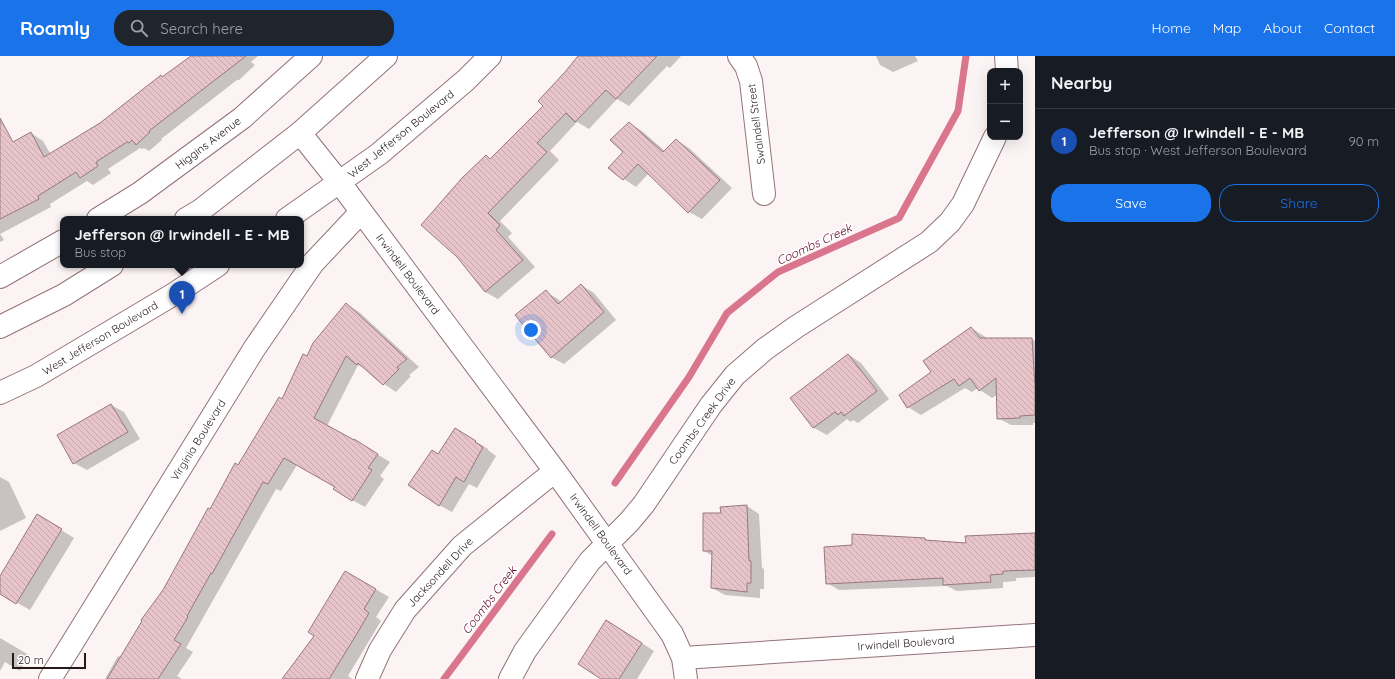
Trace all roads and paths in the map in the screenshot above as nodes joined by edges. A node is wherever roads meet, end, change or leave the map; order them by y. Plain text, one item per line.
1 (311, 56) edge
2 (386, 56) edge
3 (490, 56) edge
4 (739, 56) edge
5 (1006, 56) edge
6 (1006, 68) edge
7 (300, 133) junction
8 (994, 140) edge
9 (340, 183) junction
10 (764, 194) dead end
11 (361, 212) junction
12 (103, 216) edge
13 (191, 216) edge
14 (291, 216) edge
15 (60, 242) edge
16 (107, 268) edge
17 (213, 268) edge
18 (0, 277) edge
19 (0, 327) edge
20 (0, 394) edge
21 (555, 470) junction
22 (608, 543) junction
23 (1035, 635) edge
24 (684, 669) edge
25 (50, 679) edge
26 (367, 679) edge
27 (510, 679) edge

1 - 12 street, Higgins Avenue
2 - 7 street
3 - 9 street, West Jefferson Boulevard
4 - 10 street, Swaindell Street
5 - 6 street
7 - 9 street, Irwindell Boulevard
7 - 13 street
8 - 22 street, Coombs Creek Drive
9 - 11 street, Irwindell Boulevard
9 - 14 street, West Jefferson Boulevard
11 - 21 street, Irwindell Boulevard
11 - 25 street, Virginia Boulevard
15 - 18 street
16 - 19 street
17 - 20 street, West Jefferson Boulevard
21 - 22 street, Irwindell Boulevard
21 - 26 street, Jacksondell Drive
22 - 24 street, Irwindell Boulevard
22 - 27 street, Coombs Creek Drive
23 - 24 street, Irwindell Boulevard

